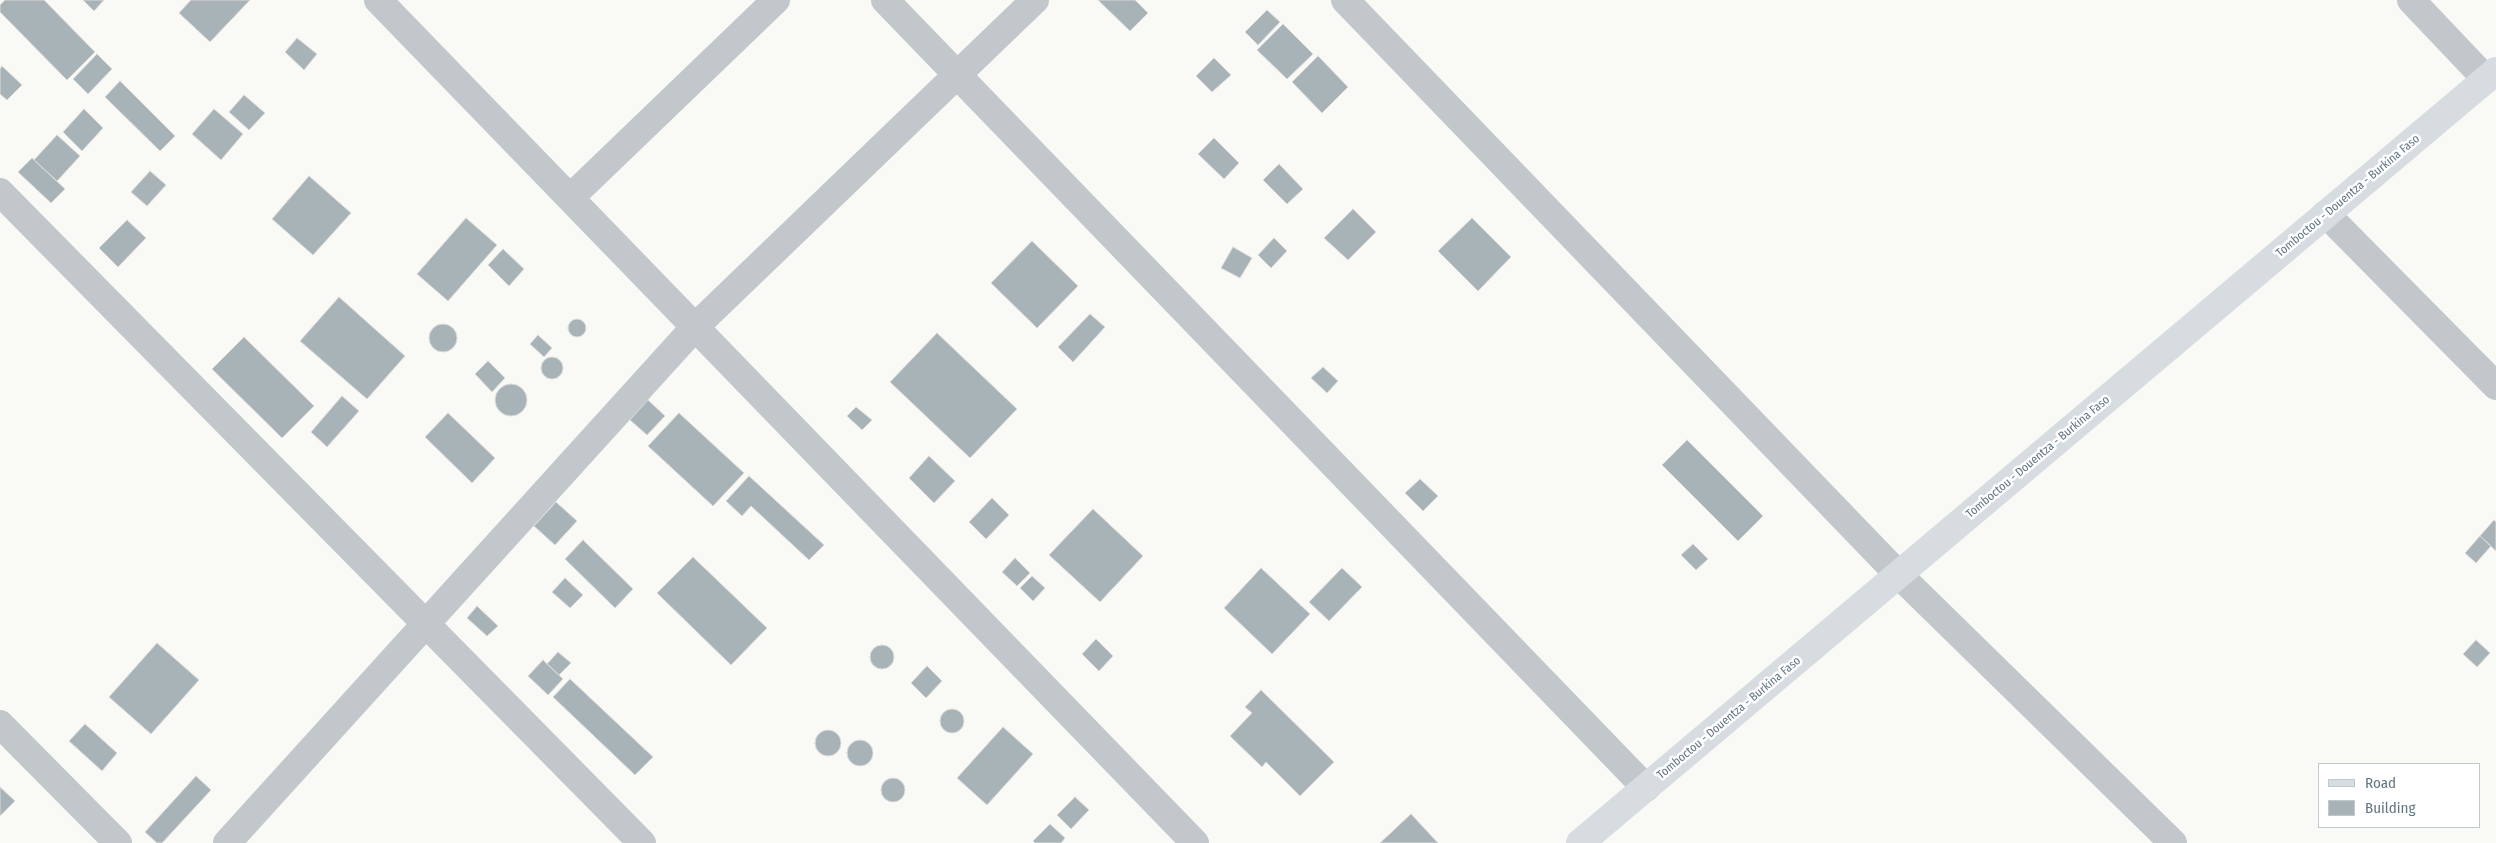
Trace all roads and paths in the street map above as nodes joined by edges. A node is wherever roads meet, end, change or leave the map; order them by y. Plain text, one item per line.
1 (378, 0) edge
2 (776, 0) edge
3 (886, 0) edge
4 (1035, 0) edge
5 (1345, 0) edge
6 (2411, 0) edge
7 (958, 75) junction
8 (2491, 75) edge
9 (0, 192) edge
10 (570, 198) junction
11 (2326, 214) junction
12 (694, 327) junction
13 (2496, 386) edge
14 (1898, 574) junction
15 (425, 624) junction
16 (0, 724) edge
17 (1646, 788) junction
18 (118, 843) edge
19 (226, 843) edge
20 (642, 843) edge
21 (1195, 843) edge
22 (1580, 843) edge
23 (2173, 843) edge

1 - 10 street
2 - 10 street
3 - 7 street
4 - 7 street
5 - 14 street
6 - 8 street
7 - 12 street
7 - 17 street
8 - 11 main road, Tomboctou - Douentza - Burkina Faso
9 - 15 street
10 - 12 street
11 - 13 street
11 - 14 main road, Tomboctou - Douentza - Burkina Faso
12 - 15 street
12 - 21 street
14 - 17 main road, Tomboctou - Douentza - Burkina Faso
14 - 23 street
15 - 19 street
15 - 20 street
16 - 18 street
17 - 22 main road, Tomboctou - Douentza - Burkina Faso

